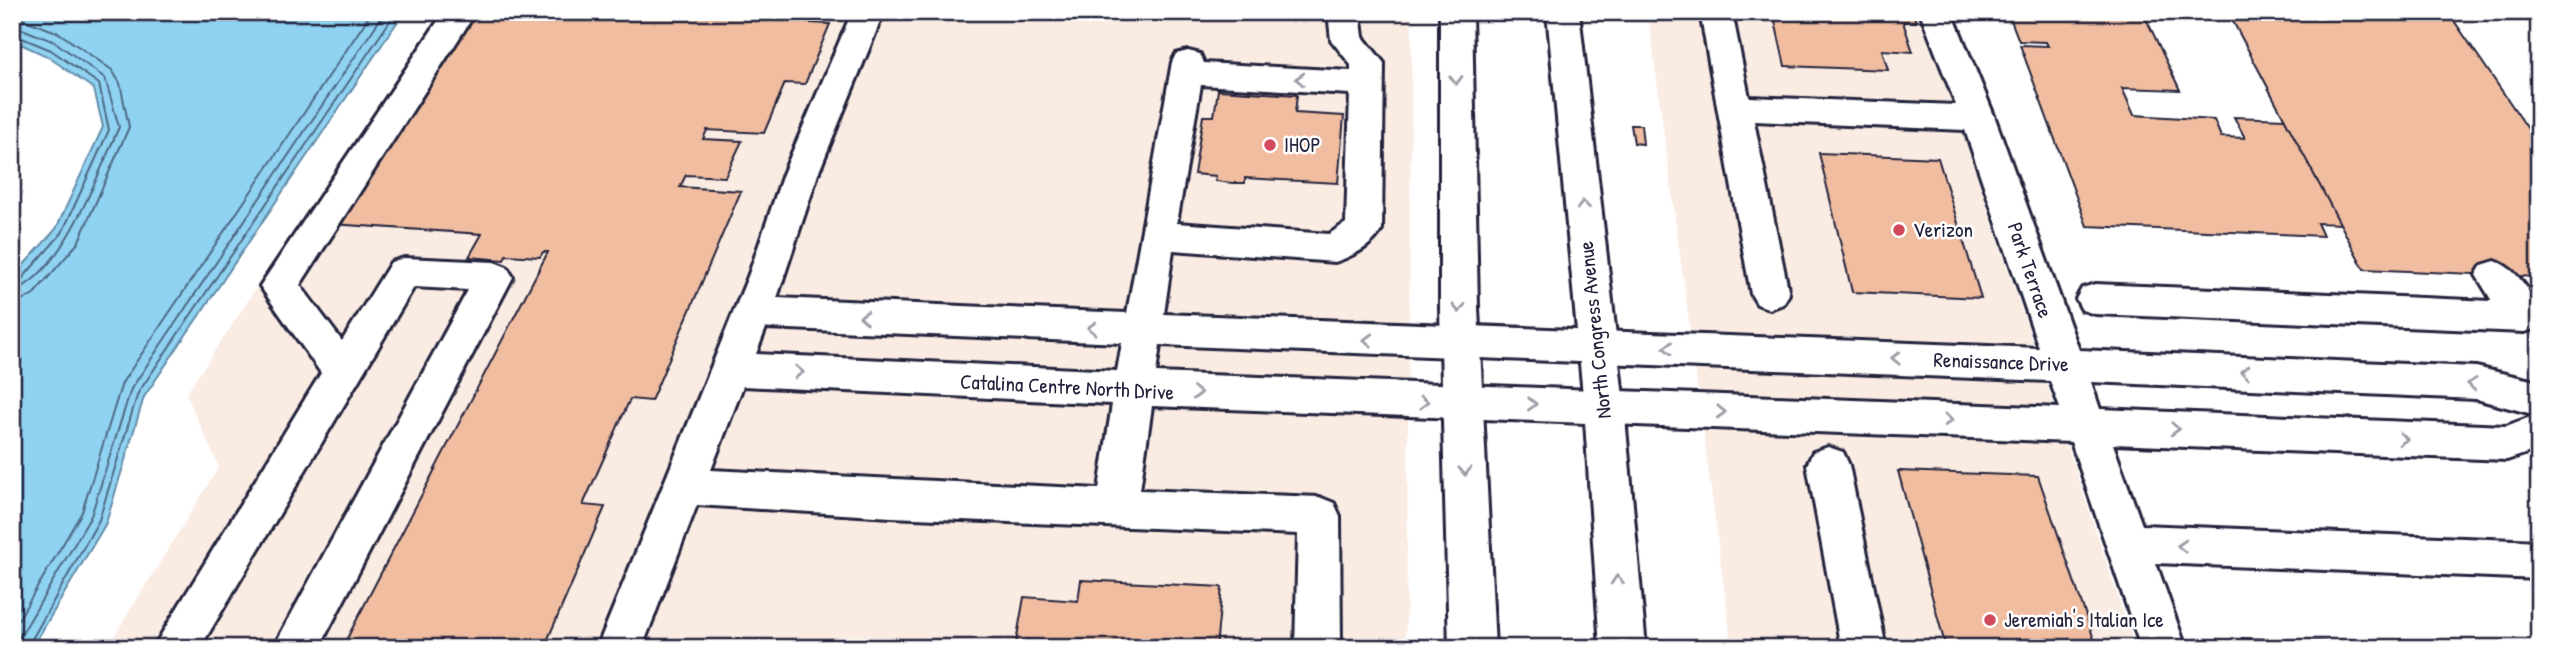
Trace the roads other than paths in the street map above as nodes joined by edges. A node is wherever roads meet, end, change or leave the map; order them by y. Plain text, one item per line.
1 (460, 12) edge
2 (868, 12) edge
3 (1344, 12) edge
4 (1456, 12) edge
5 (1563, 12) edge
6 (1716, 12) edge
7 (1936, 12) edge
8 (1368, 83) junction
9 (1734, 108) junction
10 (1978, 118) junction
11 (1157, 235) junction
12 (2495, 275) dead end
13 (1770, 294) dead end
14 (2095, 299) dead end
15 (752, 312) junction
16 (2534, 323) edge
17 (1143, 330) junction
18 (1461, 344) junction
19 (1598, 346) junction
20 (2066, 365) junction
21 (731, 369) junction
22 (342, 373) junction
23 (1133, 391) junction
24 (2539, 399) edge
25 (1464, 402) junction
26 (1604, 406) junction
27 (2086, 425) junction
28 (2539, 431) edge
29 (1828, 465) dead end
30 (682, 486) junction
31 (1117, 508) junction
32 (2126, 543) junction
33 (2539, 560) edge
34 (176, 648) edge
35 (295, 648) edge
36 (619, 648) edge
37 (1318, 648) edge
38 (1472, 648) edge
39 (1623, 648) edge
40 (1864, 648) edge
41 (2164, 648) edge

1 - 22 street
2 - 15 street
3 - 8 street
4 -> 18 street
19 -> 5 street, North Congress Avenue
6 - 9 street
7 - 10 street, Park Terrace
8 -> 11 street
8 - 11 street
9 - 10 street
9 - 13 street
10 - 20 street, Park Terrace
11 - 17 street
12 - 16 street
14 - 16 street
17 -> 15 street
15 - 21 street
18 -> 17 street
17 - 23 street
18 - 19 street, Renaissance Drive
18 - 25 street
20 -> 19 street, Renaissance Drive
19 - 26 street, North Congress Avenue
24 -> 20 street, Renaissance Drive
20 - 27 street, Park Terrace
21 -> 23 street, Catalina Centre North Drive
21 - 30 street
22 - 34 street
22 - 35 street
23 -> 25 street, Catalina Centre North Drive
23 - 31 street
25 -> 26 street
25 -> 38 street
26 -> 27 street
39 -> 26 street, North Congress Avenue
27 -> 28 street
27 - 32 street, Park Terrace
29 - 40 street
30 - 31 street
30 - 36 street
31 - 37 street
33 -> 32 street
32 - 41 street, Park Terrace

